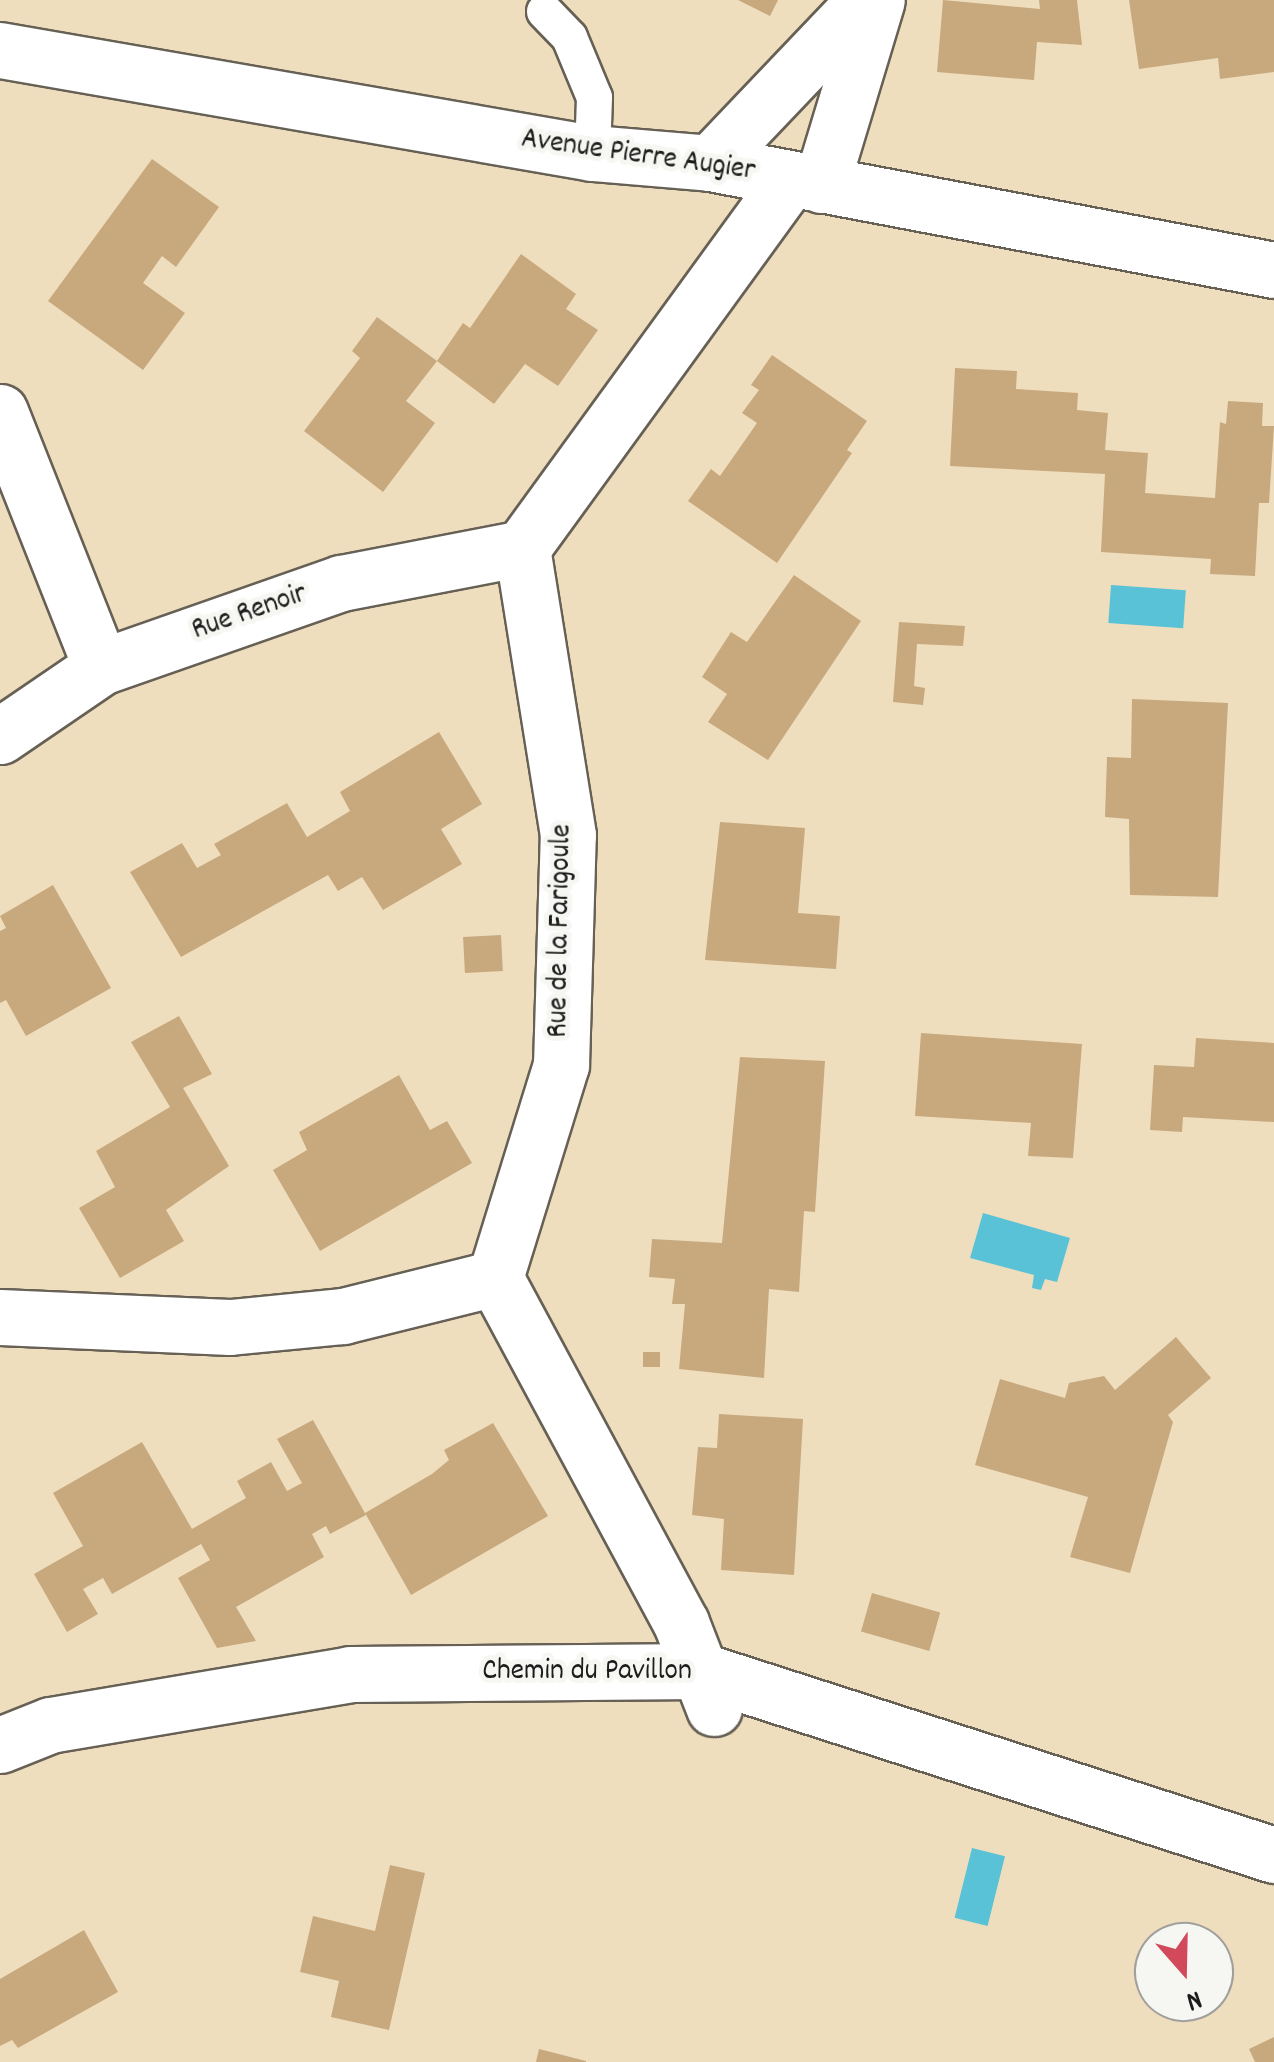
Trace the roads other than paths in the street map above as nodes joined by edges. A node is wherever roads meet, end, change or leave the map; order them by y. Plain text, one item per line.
1 (865, 0) edge
2 (876, 0) edge
3 (544, 10) dead end
4 (0, 50) edge
5 (592, 153) junction
6 (710, 163) junction
7 (805, 182) junction
8 (1274, 270) edge
9 (0, 412) edge
10 (522, 548) junction
11 (101, 667) junction
12 (0, 736) edge
13 (495, 1278) junction
14 (0, 1317) edge
15 (708, 1690) junction
16 (0, 1745) edge
17 (1274, 1855) edge

1 - 6 street
2 - 7 street
3 - 5 lane
4 - 5 street, Avenue Pierre Augier
5 - 6 street, Avenue Pierre Augier
6 - 7 street, Avenue Pierre Augier
7 - 8 street, Avenue Pierre Augier
7 - 10 street
9 - 11 street
10 - 11 street, Rue Renoir
10 - 13 street, Rue de la Farigoule
11 - 12 street, Rue Renoir
13 - 14 street
13 - 15 street
15 - 16 street, Chemin du Pavillon
15 - 17 street, Chemin du Pavillon

